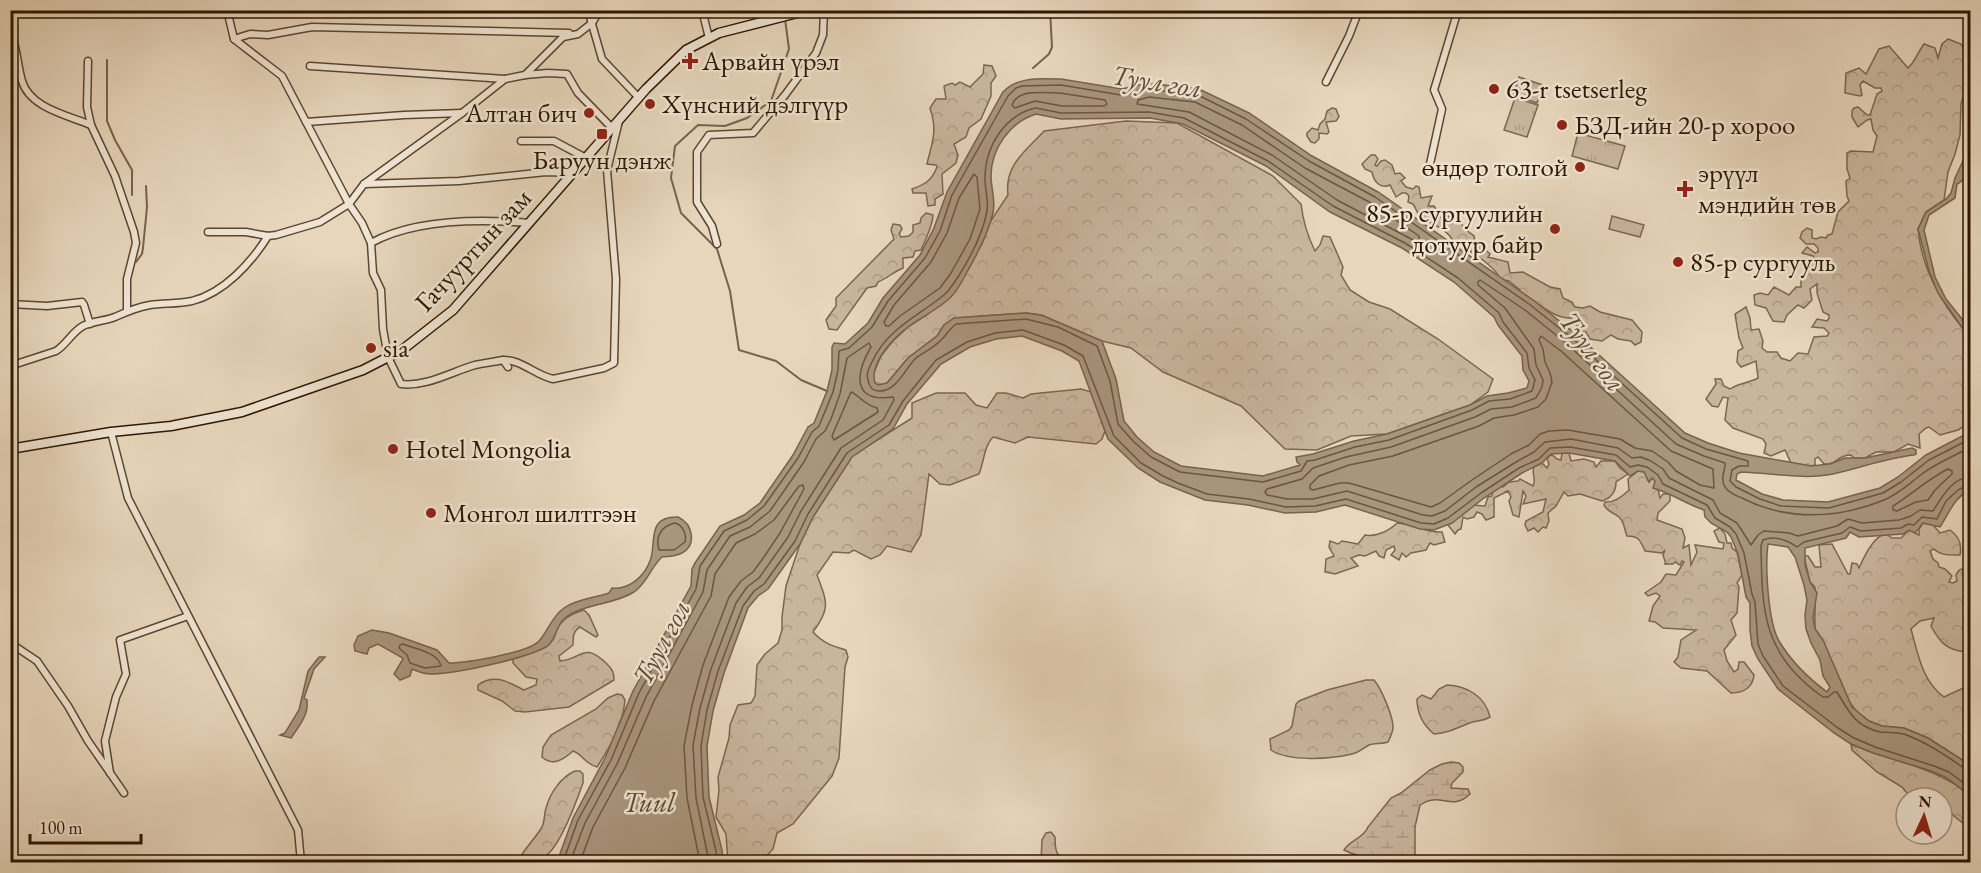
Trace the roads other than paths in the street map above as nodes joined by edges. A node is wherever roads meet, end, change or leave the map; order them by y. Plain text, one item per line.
1 (227, 10) edge
2 (588, 10) edge
3 (600, 10) edge
4 (702, 10) edge
5 (809, 10) edge
6 (824, 10) edge
7 (1359, 10) edge
8 (1458, 10) edge
9 (591, 23) junction
10 (10, 30) edge
11 (578, 34) junction
12 (709, 38) junction
13 (234, 39) junction
14 (88, 62) dead end
15 (310, 66) dead end
16 (525, 75) junction
17 (505, 79) junction
18 (1326, 82) dead end
19 (639, 98) junction
20 (462, 113) junction
21 (306, 122) junction
22 (615, 124) junction
23 (91, 125) junction
24 (521, 141) dead end
25 (586, 158) junction
26 (1430, 164) dead end
27 (573, 173) junction
28 (364, 184) junction
29 (349, 204) junction
30 (529, 223) junction
31 (208, 232) dead end
32 (268, 236) junction
33 (371, 243) junction
34 (717, 244) dead end
35 (10, 304) edge
36 (127, 311) junction
37 (90, 324) junction
38 (388, 357) junction
39 (503, 360) junction
40 (10, 366) edge
41 (508, 367) dead end
42 (111, 432) junction
43 (10, 449) edge
44 (188, 616) junction
45 (10, 643) edge
46 (110, 773) junction
47 (124, 793) dead end
48 (301, 862) edge

1 - 13 street
2 - 9 street
3 - 9 street
4 - 12 street
5 - 12 main road, Гачууртын зам
6 - 34 street
7 - 18 street
8 - 26 street
9 - 11 street
9 - 19 street
10 - 23 street
11 - 13 street
11 - 16 street
12 - 19 main road, Гачууртын зам
13 - 21 street
14 - 23 street
15 - 17 street
16 - 17 street
16 - 22 street
17 - 20 street
19 - 22 main road, Гачууртын зам
20 - 21 street
20 - 28 street
21 - 29 street
22 - 25 main road, Гачууртын зам
22 - 39 street
23 - 36 street
24 - 25 street
25 - 27 main road, Гачууртын зам
27 - 28 street
27 - 30 main road, Гачууртын зам
28 - 29 street
29 - 32 street
29 - 33 street
30 - 33 street
30 - 38 main road, Гачууртын зам
31 - 32 street
32 - 36 street
33 - 38 street
35 - 37 street
36 - 37 street
37 - 40 street
38 - 39 street
38 - 42 main road, Гачууртын зам
39 - 41 street
42 - 43 main road, Гачууртын зам
42 - 44 street
44 - 46 street
44 - 48 street
45 - 46 street
46 - 47 street

